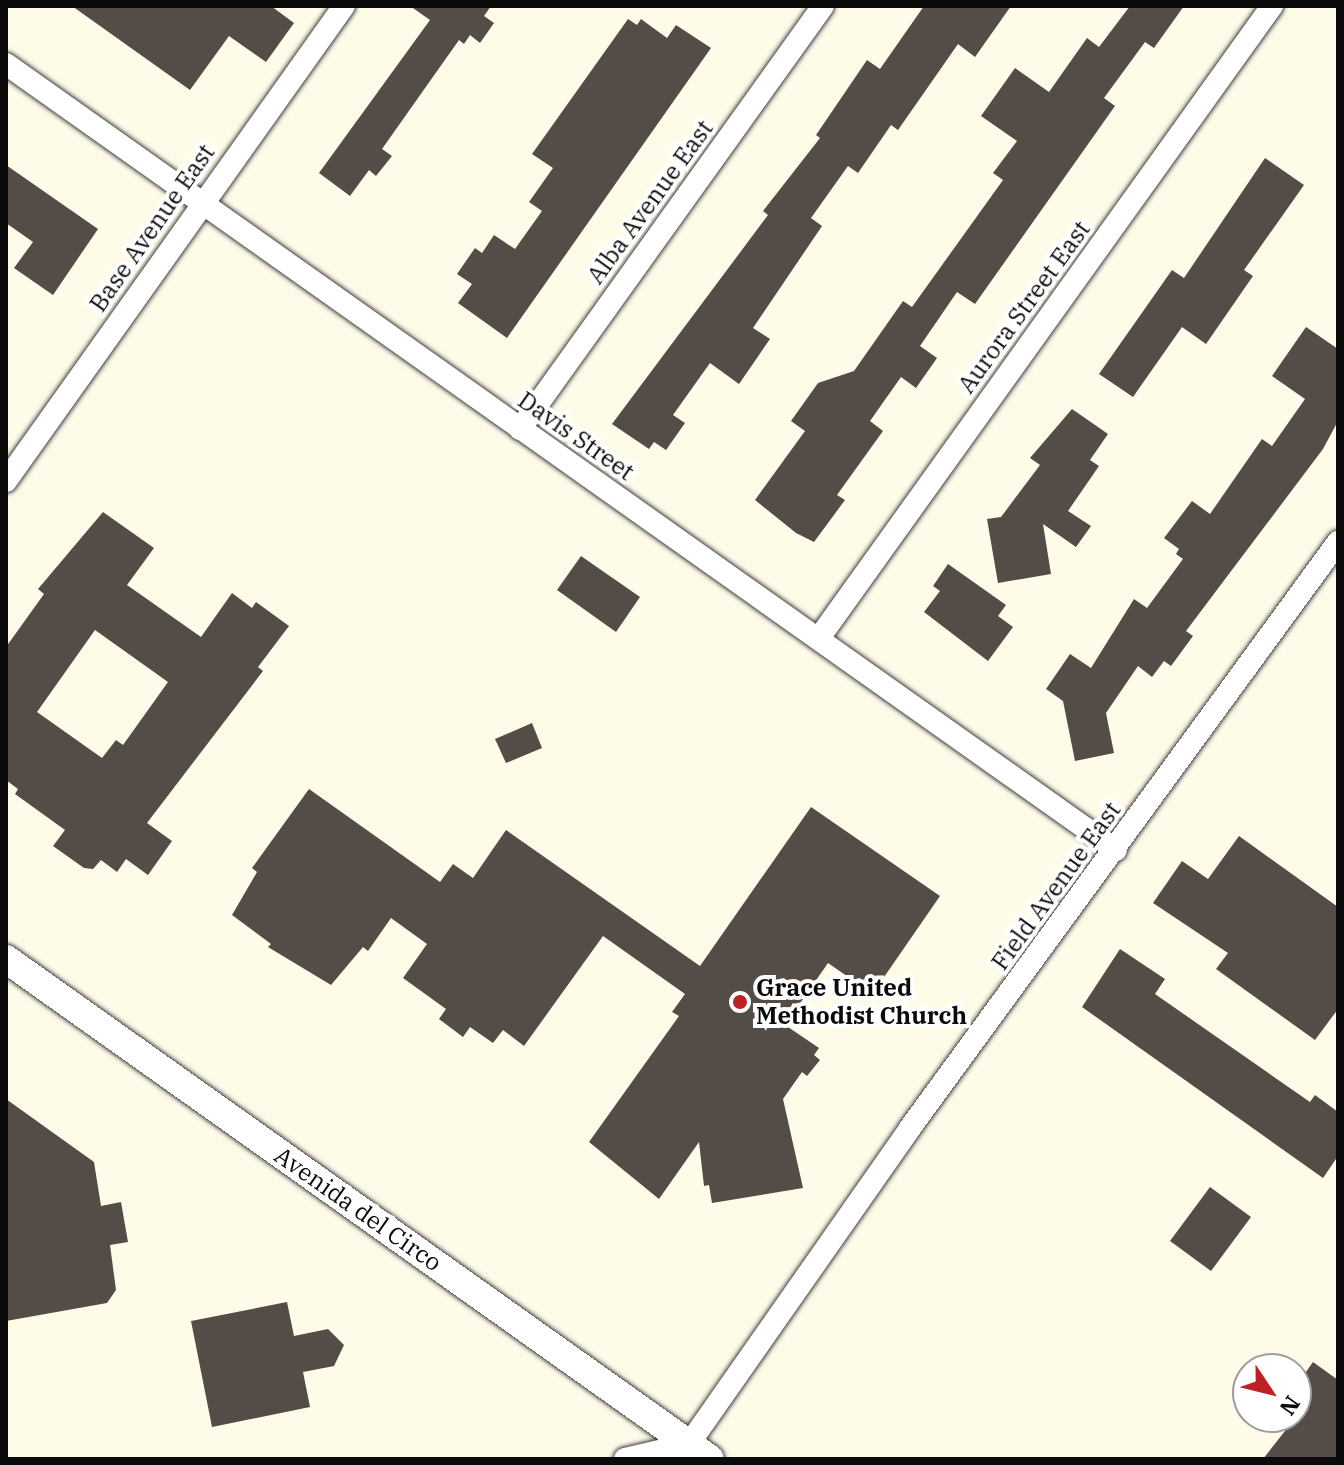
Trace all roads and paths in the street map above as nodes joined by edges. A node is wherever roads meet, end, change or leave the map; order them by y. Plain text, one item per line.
1 (344, 6) edge
2 (823, 6) edge
3 (1272, 6) edge
4 (6, 64) edge
5 (202, 202) junction
6 (520, 429) junction
7 (6, 481) edge
8 (1338, 542) edge
9 (819, 638) junction
10 (1116, 850) junction
11 (6, 959) edge
12 (700, 1452) edge
13 (625, 1459) edge

1 - 5 street, Base Avenue East
2 - 6 street, Alba Avenue East
3 - 9 street, Aurora Street East
4 - 5 street, Davis Street
5 - 6 street, Davis Street
5 - 7 street, Base Avenue East
6 - 9 street, Davis Street
8 - 10 street, Field Avenue East
9 - 10 street, Davis Street
10 - 12 street, Field Avenue East
11 - 12 street, Avenida del Circo
12 - 13 street

